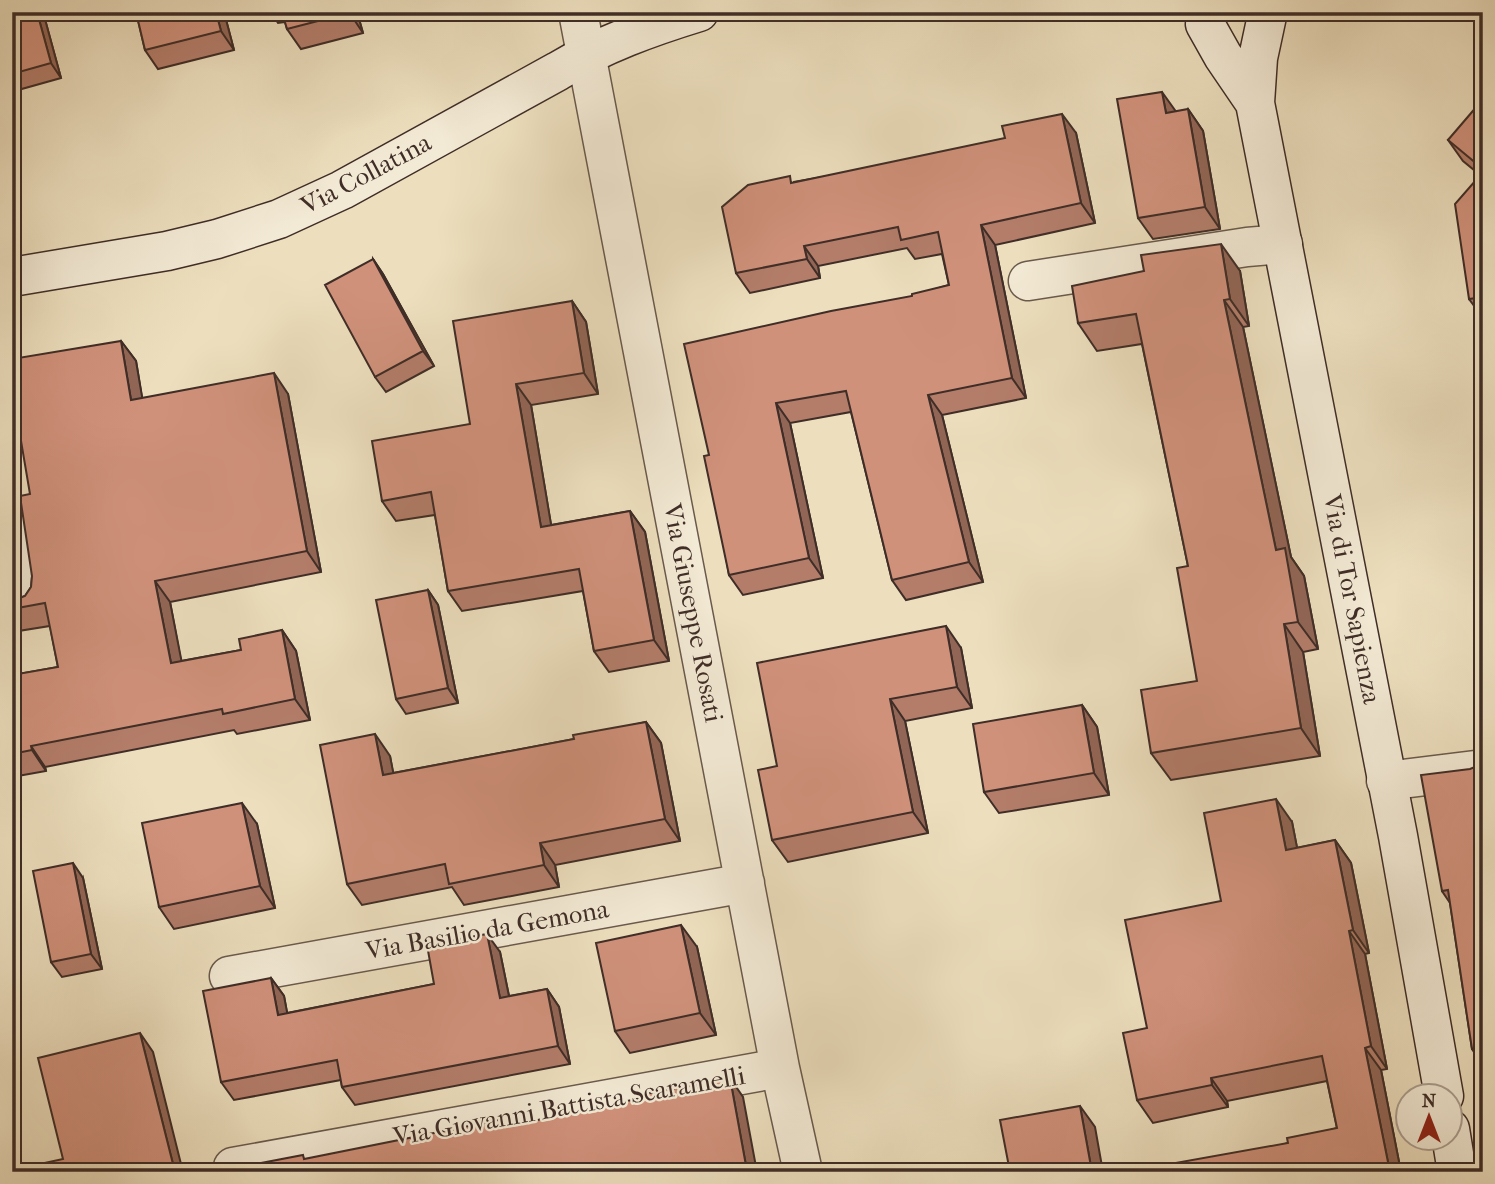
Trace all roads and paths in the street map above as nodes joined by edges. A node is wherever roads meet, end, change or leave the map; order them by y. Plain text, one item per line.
1 (578, 12) edge
2 (699, 12) edge
3 (1269, 14) edge
4 (1197, 18) edge
5 (586, 54) junction
6 (1255, 103) junction
7 (1283, 244) junction
8 (12, 277) edge
9 (1027, 281) dead end
10 (12, 518) edge
11 (25, 600) edge
12 (1483, 769) edge
13 (1386, 781) junction
14 (745, 883) junction
15 (229, 976) dead end
16 (780, 1068) junction
17 (1441, 1082) edge
18 (1454, 1152) edge
19 (233, 1167) edge
20 (803, 1172) edge
21 (1457, 1172) edge

1 - 5 street, Via Giuseppe Rosati
2 - 5 street, Via Collatina
3 - 4 street
3 - 6 street
4 - 6 street
5 - 8 street, Via Collatina
5 - 14 street, Via Giuseppe Rosati
6 - 7 street, Via di Tor Sapienza
7 - 9 street
7 - 13 street, Via di Tor Sapienza
10 - 11 street
12 - 13 street
13 - 17 street, Via di Tor Sapienza
14 - 15 street, Via Basilio da Gemona
14 - 16 street, Via Giuseppe Rosati
16 - 19 street, Via Giovanni Battista Scaramelli
16 - 20 street, Via Giuseppe Rosati
18 - 21 street

